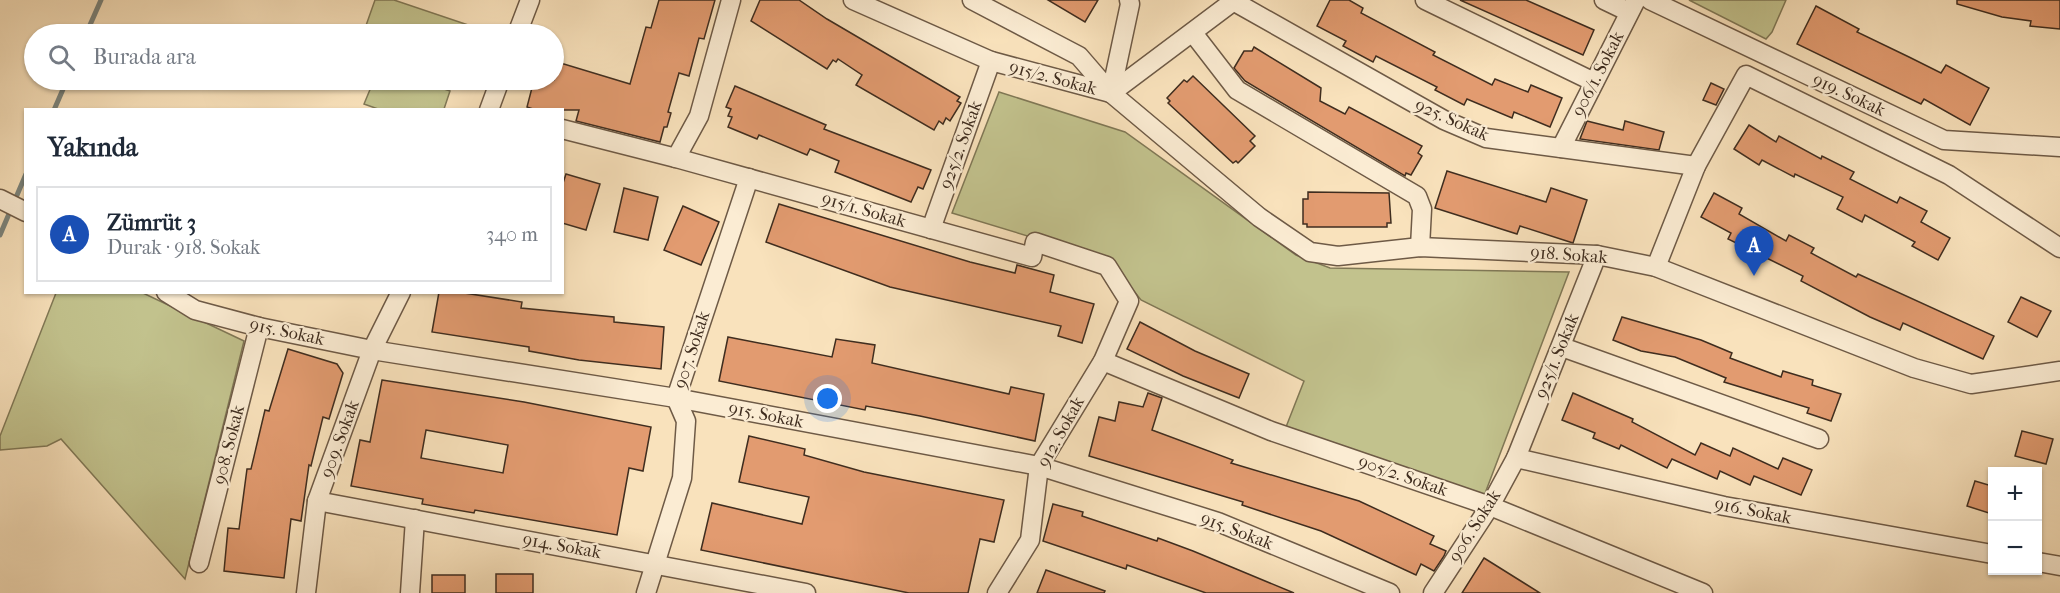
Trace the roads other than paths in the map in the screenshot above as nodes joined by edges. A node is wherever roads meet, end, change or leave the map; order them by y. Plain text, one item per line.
1 (530, 0) edge
2 (731, 0) edge
3 (853, 0) edge
4 (972, 0) edge
5 (1129, 0) edge
6 (1425, 0) edge
7 (1604, 0) edge
8 (1650, 0) edge
9 (1234, 1) edge
10 (1633, 6) edge
11 (521, 24) edge
12 (1193, 33) junction
13 (991, 61) junction
14 (1594, 82) junction
15 (496, 90) edge
16 (1111, 93) junction
17 (490, 108) edge
18 (564, 130) edge
19 (2060, 147) edge
20 (1561, 148) junction
21 (676, 158) junction
22 (1696, 166) junction
23 (749, 178) junction
24 (0, 199) edge
25 (24, 211) edge
26 (931, 229) junction
27 (1420, 247) junction
28 (2060, 248) edge
29 (1597, 255) junction
30 (1656, 267) junction
31 (169, 294) edge
32 (399, 294) edge
33 (1126, 307) joint
34 (259, 327) junction
35 (1562, 346) junction
36 (372, 350) junction
37 (1102, 360) junction
38 (2060, 371) edge
39 (676, 398) junction
40 (1819, 439) dead end
41 (1516, 458) junction
42 (1039, 466) junction
43 (317, 501) junction
44 (1490, 506) junction
45 (415, 519) junction
46 (1988, 553) edge
47 (199, 563) dead end
48 (654, 563) junction
49 (2042, 563) edge
50 (2060, 566) edge
51 (306, 593) edge
52 (410, 593) edge
53 (646, 593) edge
54 (806, 593) edge
55 (997, 593) edge
56 (1390, 593) edge
57 (1433, 593) edge
58 (1704, 593) edge

1 - 11 street
2 - 21 street
3 - 13 street, 915/2. Sokak
4 - 16 street, 918. Sokak
5 - 16 street
6 - 14 street
7 - 10 street
8 - 19 street, 919. Sokak
9 - 12 street, 915/2. Sokak
9 - 20 street, 925. Sokak
10 - 14 street, 906/1. Sokak
12 - 16 street, 915/2. Sokak
12 - 27 street
13 - 16 street, 915/2. Sokak
13 - 26 street, 925/2. Sokak
14 - 20 street, 906/1. Sokak
15 - 17 street
16 - 27 street, 918. Sokak
18 - 21 street, 915/1. Sokak
20 - 22 street, 925. Sokak
21 - 23 street, 915/1. Sokak
22 - 28 street
22 - 30 street
23 - 26 street, 915/1. Sokak
23 - 39 street, 907. Sokak
24 - 25 street
26 - 33 street, 915/1. Sokak
27 - 29 street, 918. Sokak
29 - 30 street, 918. Sokak
29 - 35 street, 925/1. Sokak
30 - 38 street, 918. Sokak
31 - 34 street, 915. Sokak
32 - 36 street, 909. Sokak
33 - 37 street, 912. Sokak
34 - 36 street, 915. Sokak
34 - 47 street, 908. Sokak
35 - 40 street
35 - 41 street, 925/1. Sokak
36 - 39 street, 915. Sokak
36 - 43 street, 909. Sokak
37 - 42 street, 912. Sokak
37 - 44 street, 905/2. Sokak
39 - 42 street, 915. Sokak
39 - 48 street, 907. Sokak
41 - 44 street, 906. Sokak
41 - 46 street, 916. Sokak
42 - 55 street, 912. Sokak
42 - 56 street, 915. Sokak
43 - 45 street, 914. Sokak
43 - 51 street, 909. Sokak
44 - 57 street, 906. Sokak
44 - 58 street, 905/2. Sokak
45 - 48 street, 914. Sokak
45 - 52 street
48 - 53 street, 907. Sokak
48 - 54 street, 914. Sokak
49 - 50 street

